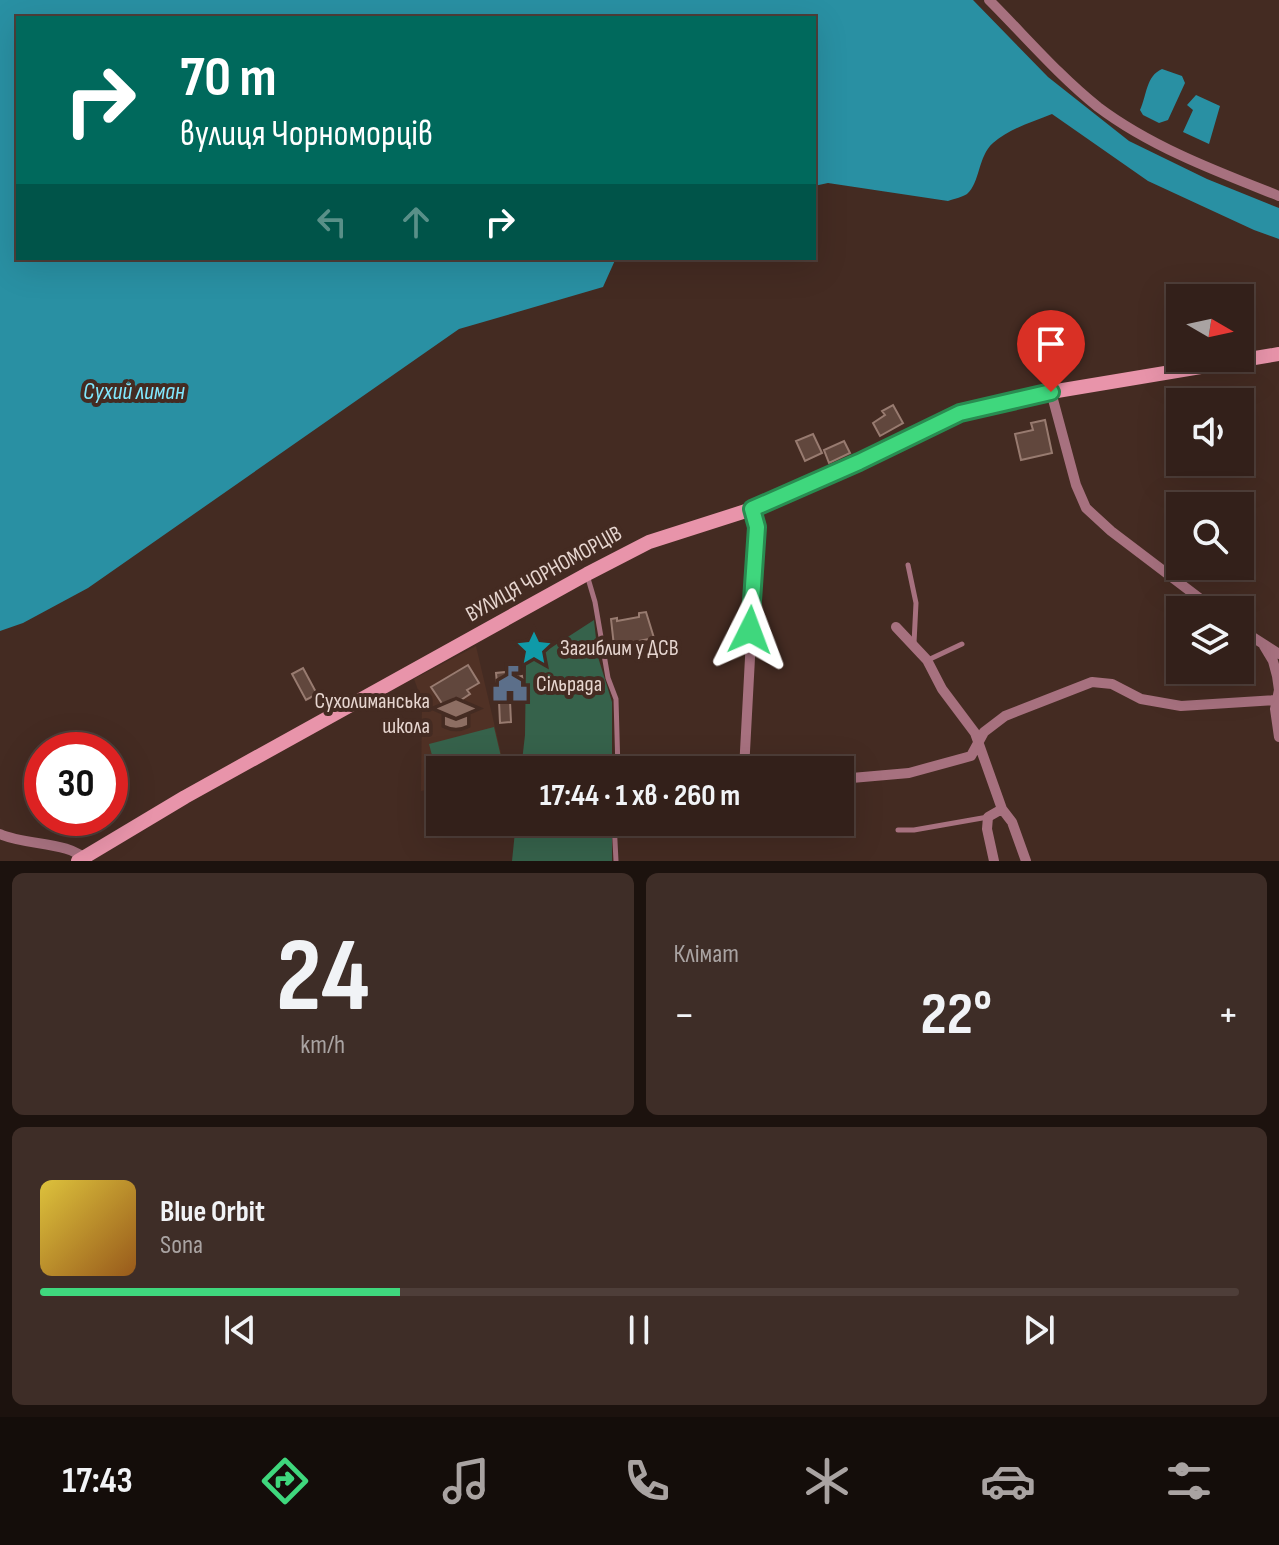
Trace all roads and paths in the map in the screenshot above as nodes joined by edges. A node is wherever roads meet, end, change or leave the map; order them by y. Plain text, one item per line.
1 (989, 0) edge
2 (1279, 196) edge
3 (1279, 354) edge
4 (1051, 392) junction
5 (752, 509) junction
6 (908, 565) dead end
7 (587, 574) junction
8 (1197, 596) edge
9 (896, 627) dead end
10 (1254, 639) edge
11 (962, 644) dead end
12 (913, 646) junction
13 (1264, 646) junction
14 (1279, 654) edge
15 (927, 660) junction
16 (1276, 700) junction
17 (1279, 737) edge
18 (979, 744) junction
19 (618, 756) edge
20 (745, 756) edge
21 (854, 778) edge
22 (1002, 809) junction
23 (988, 817) junction
24 (898, 830) dead end
25 (0, 834) edge
26 (615, 836) edge
27 (83, 860) edge
28 (616, 861) edge
29 (994, 861) edge
30 (1026, 861) edge

1 - 2 street
3 - 4 main road, ВУЛИЦЯ ЧОРНОМОРЦІВ
4 - 5 main road, ВУЛИЦЯ ЧОРНОМОРЦІВ
4 - 8 street
5 - 7 main road, ВУЛИЦЯ ЧОРНОМОРЦІВ
5 - 20 street
6 - 12 lane
7 - 19 lane
7 - 27 main road, ВУЛИЦЯ ЧОРНОМОРЦІВ
9 - 12 street
10 - 13 street
11 - 15 lane
12 - 15 street
13 - 14 street
13 - 16 street
15 - 18 street
16 - 17 street
16 - 18 street
18 - 21 street
18 - 22 street
22 - 23 street
22 - 30 street
23 - 24 lane
23 - 29 street
25 - 27 street
26 - 28 lane

